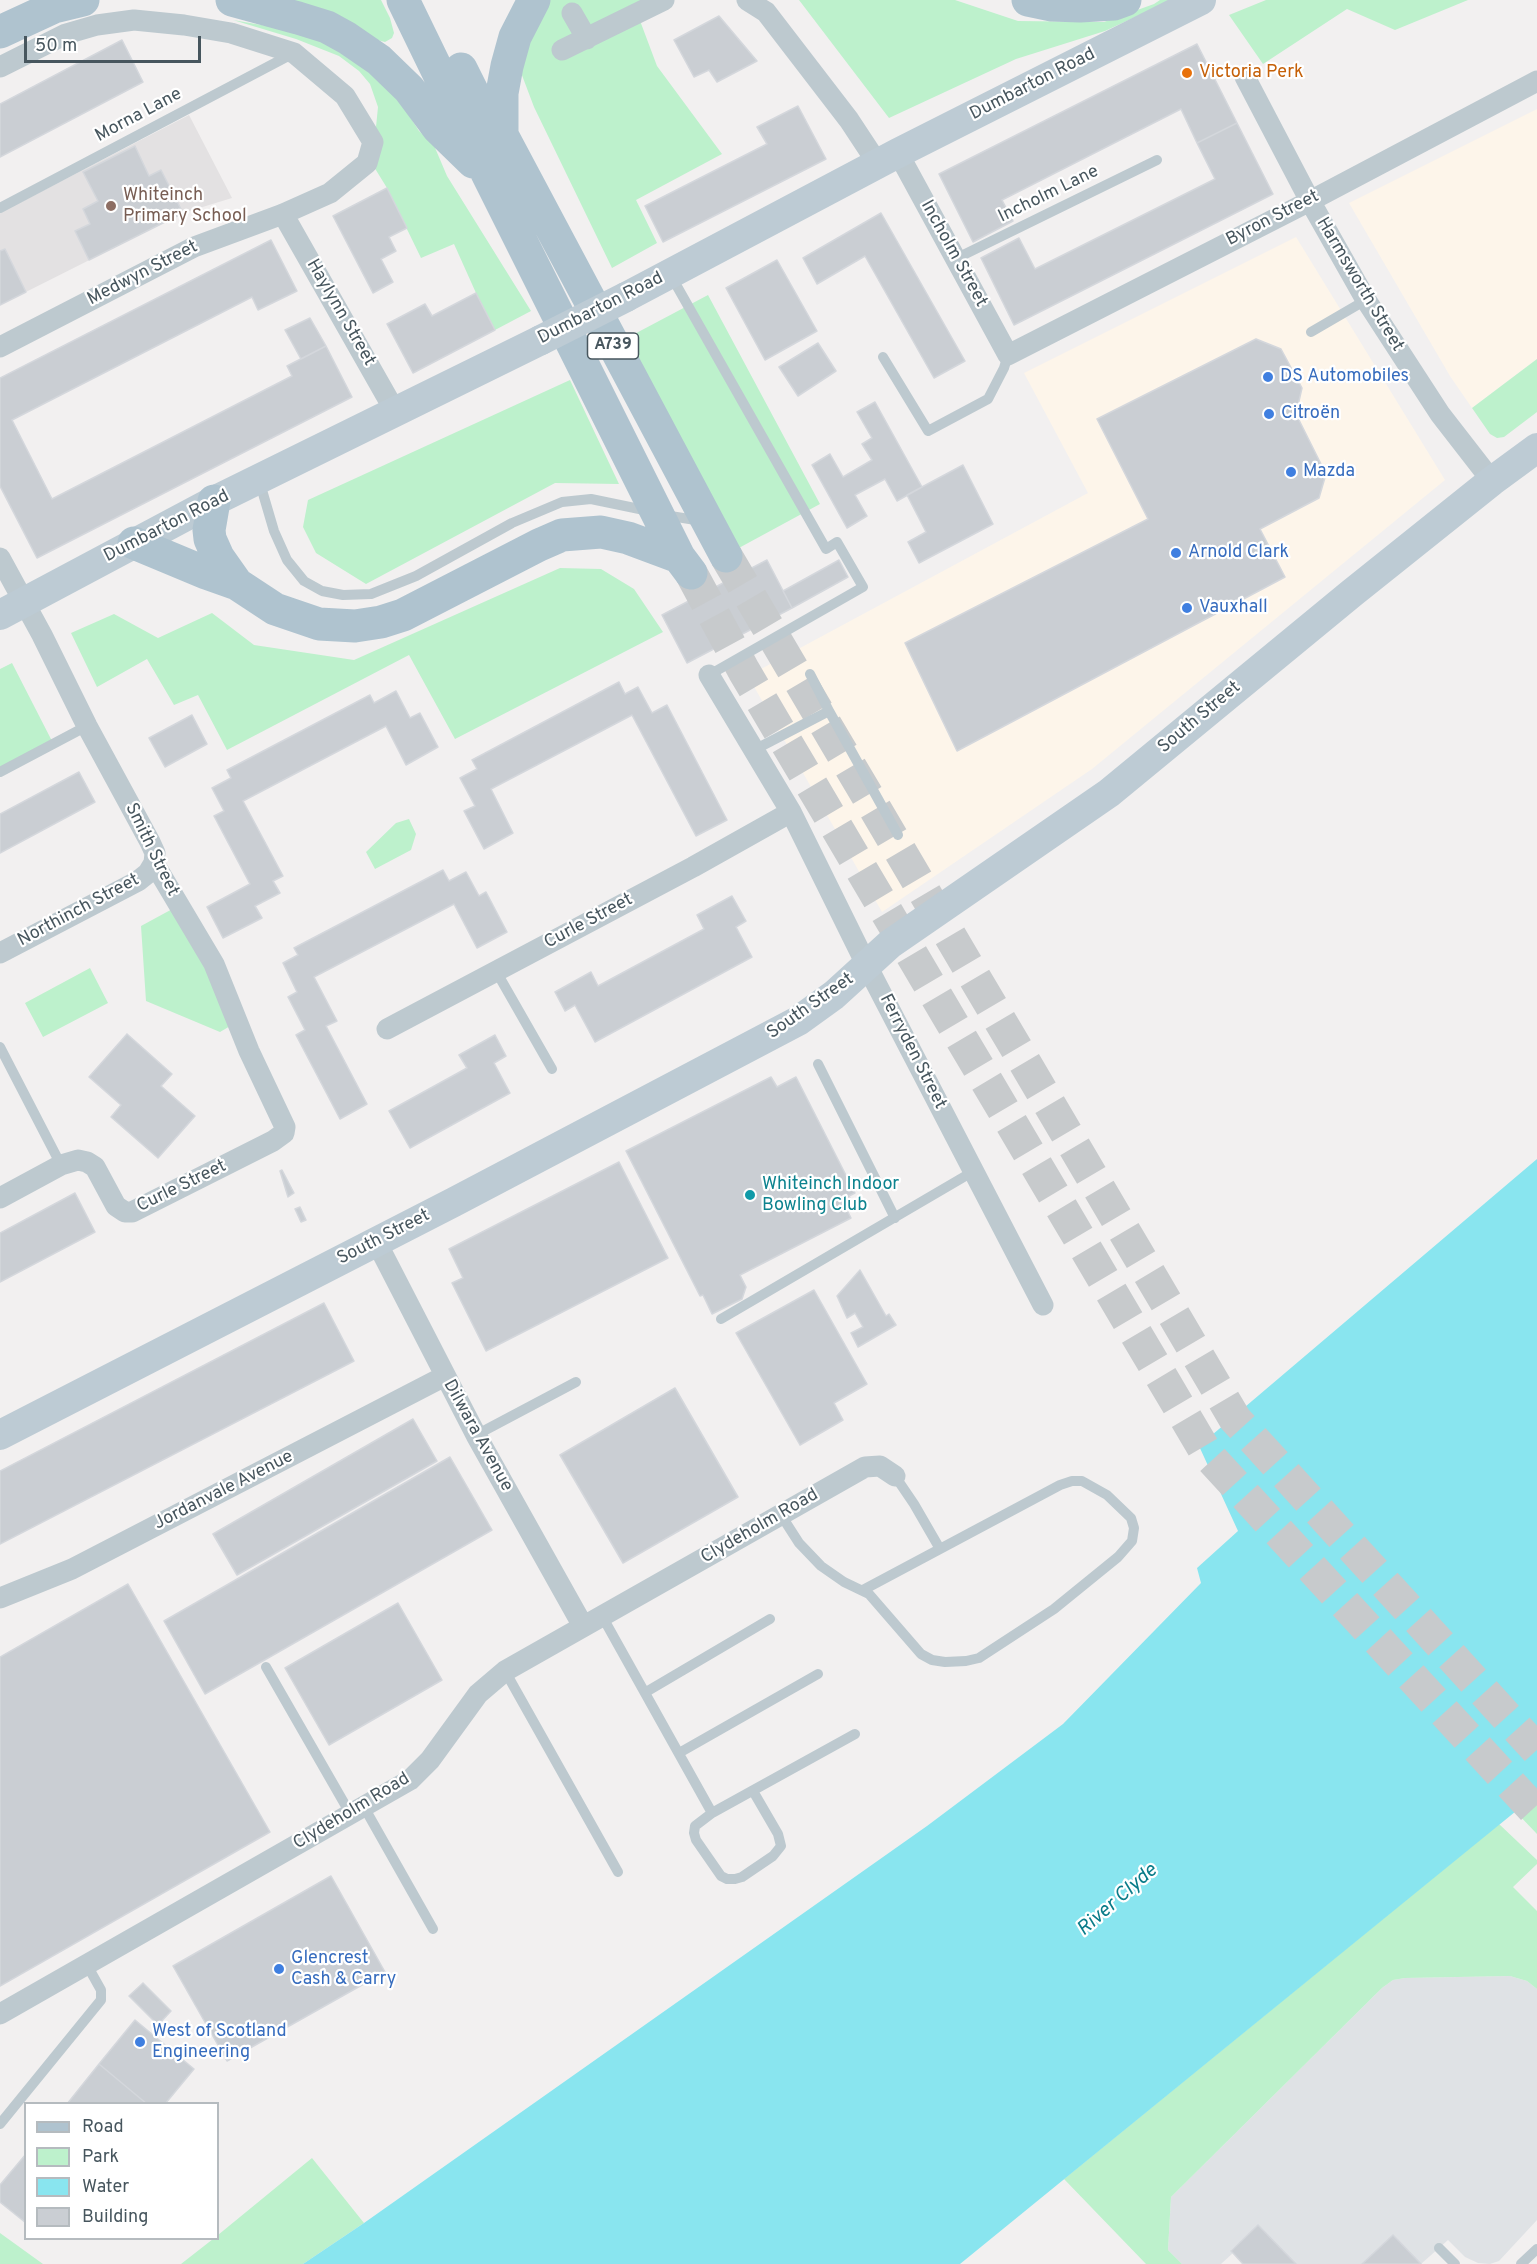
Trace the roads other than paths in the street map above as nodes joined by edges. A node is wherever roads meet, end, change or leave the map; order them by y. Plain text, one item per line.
1 (83, 0) edge
2 (403, 0) edge
3 (427, 0) edge
4 (534, 0) edge
5 (664, 0) edge
6 (747, 0) edge
7 (1028, 0) edge
8 (1201, 0) edge
9 (229, 1) edge
10 (1119, 2) edge
11 (572, 13) dead end
12 (0, 32) edge
13 (587, 39) junction
14 (562, 50) dead end
15 (294, 53) junction
16 (0, 68) edge
17 (1245, 77) dead end
18 (1537, 81) edge
19 (502, 135) junction
20 (888, 158) junction
21 (1157, 160) dead end
22 (488, 175) junction
23 (1310, 201) junction
24 (0, 208) edge
25 (283, 214) junction
26 (955, 259) junction
27 (670, 274) junction
28 (1366, 300) junction
29 (1311, 332) dead end
30 (0, 347) edge
31 (1008, 355) junction
32 (884, 357) dead end
33 (396, 413) junction
34 (1537, 448) edge
35 (259, 480) junction
36 (1492, 481) junction
37 (214, 501) junction
38 (658, 514) junction
39 (706, 522) junction
40 (134, 543) junction
41 (726, 556) tunnel mouth
42 (0, 558) edge
43 (237, 584) junction
44 (12, 609) edge
45 (810, 674) dead end
46 (709, 675) joint
47 (829, 711) junction
48 (87, 726) junction
49 (754, 750) junction
50 (0, 772) edge
51 (791, 812) junction
52 (898, 835) dead end
53 (154, 863) junction
54 (0, 953) edge
55 (867, 966) junction
56 (496, 971) junction
57 (387, 1029) dead end
58 (0, 1047) edge
59 (818, 1064) dead end
60 (552, 1069) dead end
61 (284, 1132) joint
62 (61, 1165) junction
63 (974, 1171) junction
64 (0, 1198) edge
65 (895, 1218) junction
66 (377, 1243) junction
67 (1043, 1305) dead end
68 (721, 1319) dead end
69 (445, 1376) junction
70 (576, 1382) dead end
71 (0, 1435) edge
72 (476, 1435) junction
73 (895, 1476) joint
74 (781, 1515) junction
75 (940, 1549) junction
76 (863, 1590) junction
77 (0, 1599) edge
78 (602, 1616) junction
79 (770, 1619) dead end
80 (583, 1626) junction
81 (266, 1666) dead end
82 (505, 1671) junction
83 (818, 1674) dead end
84 (646, 1692) junction
85 (855, 1734) dead end
86 (680, 1753) junction
87 (753, 1791) junction
88 (358, 1811) junction
89 (712, 1813) junction
90 (618, 1872) dead end
91 (434, 1929) dead end
92 (87, 1965) junction
93 (0, 2014) edge
94 (0, 2124) edge
95 (1439, 2248) dead end
96 (1537, 2249) edge
97 (1455, 2264) edge
98 (1521, 2264) edge

1 - 12 main road
2 - 22 main road, A739
3 - 19 main road, A739
4 - 19 main road
5 - 13 street
6 - 20 street, Incholm Street
7 - 10 main road
8 - 20 street, Dumbarton Road
9 - 22 main road
11 - 13 street
13 - 14 street
15 - 16 street, Medwyn Street
15 - 24 lane, Morna Lane
15 - 25 street, Medwyn Street
17 - 23 street, Harmsworth Street
18 - 23 street, Byron Street
19 - 39 main road, A739
20 - 26 street, Incholm Street
20 - 27 street, Dumbarton Road
21 - 26 lane, Incholm Lane
22 - 38 main road, A739
23 - 28 street, Harmsworth Street
23 - 31 street, Byron Street
25 - 30 street, Medwyn Street
25 - 33 street, Haylynn Street
26 - 31 street, Incholm Street
27 - 33 street, Dumbarton Road, bridge
27 - 46 lane
28 - 29 lane
28 - 36 street, Harmsworth Street
31 - 32 lane
33 - 35 street, Dumbarton Road
34 - 36 street, South Street
35 - 37 street, Dumbarton Road
35 - 38 lane
36 - 55 street, South Street
37 - 40 street, Dumbarton Road
37 - 43 main road
38 - 39 lane
38 - 43 main road, A739
39 - 41 main road, A739
40 - 43 main road
40 - 44 street, Dumbarton Road
42 - 44 street, Smith Street
44 - 48 street, Smith Street
45 - 47 lane
46 - 49 street, Ferryden Street
47 - 49 lane
47 - 52 lane
48 - 50 lane
48 - 53 street, Smith Street
49 - 51 street, Ferryden Street
51 - 55 street, Ferryden Street
51 - 56 street, Curle Street
53 - 54 street, Northinch Street
53 - 61 street, Smith Street
55 - 63 street, Ferryden Street
55 - 66 street, South Street
56 - 57 street, Curle Street
56 - 60 lane
58 - 62 lane
59 - 65 lane
61 - 62 street, Curle Street
62 - 64 street, Curle Street
63 - 65 lane
63 - 67 street, Ferryden Street
65 - 68 lane
66 - 69 street, Dilwara Avenue
66 - 71 street, South Street
69 - 72 street, Dilwara Avenue
69 - 77 street, Jordanvale Avenue
70 - 72 lane
72 - 80 street, Dilwara Avenue
73 - 74 street, Clydeholm Road
73 - 75 lane
74 - 76 lane
74 - 78 street, Clydeholm Road
75 - 76 lane
75 - 76 lane
78 - 80 street, Clydeholm Road
78 - 84 lane
79 - 84 lane
80 - 82 street, Clydeholm Road
81 - 88 lane
82 - 88 street, Clydeholm Road
82 - 90 lane
83 - 86 lane
84 - 86 lane
85 - 87 lane
86 - 89 lane
87 - 89 lane
87 - 89 lane
88 - 91 lane
88 - 92 street, Clydeholm Road
92 - 93 street, Clydeholm Road
92 - 94 lane
95 - 97 lane
96 - 98 lane

